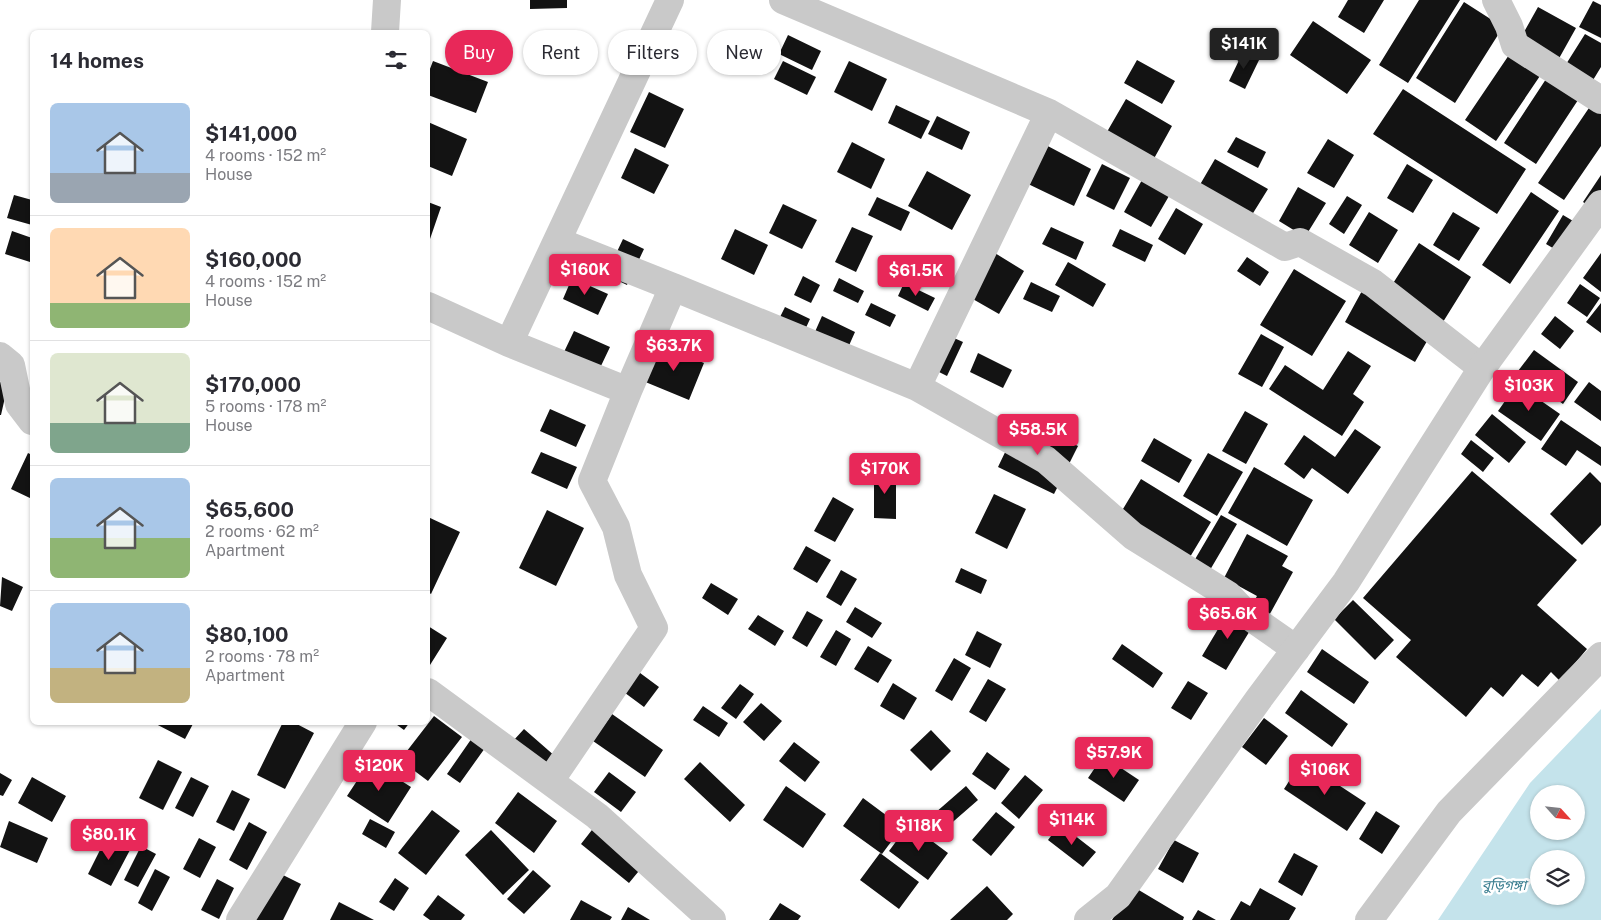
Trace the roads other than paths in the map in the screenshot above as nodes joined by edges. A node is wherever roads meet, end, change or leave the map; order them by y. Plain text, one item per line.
1 (387, 0) edge
2 (670, 0) edge
3 (783, 0) edge
4 (1496, 0) edge
5 (385, 30) edge
6 (1601, 100) edge
7 (1049, 113) junction
8 (1601, 204) edge
9 (557, 241) junction
10 (673, 288) junction
11 (430, 307) edge
12 (509, 343) junction
13 (0, 356) edge
14 (1482, 368) junction
15 (917, 387) junction
16 (628, 391) junction
17 (30, 418) edge
18 (1296, 649) junction
19 (1601, 656) edge
20 (430, 693) edge
21 (360, 725) edge
22 (550, 781) junction
23 (240, 920) edge
24 (712, 920) edge
25 (1088, 920) edge
26 (1369, 920) edge

1 - 5 street
2 - 9 street
3 - 7 street
4 - 6 street
7 - 14 street
7 - 15 street
8 - 14 street
9 - 10 street
9 - 12 street
10 - 15 street
10 - 16 street
11 - 12 street
12 - 16 street
13 - 17 street
14 - 18 street
15 - 18 street
16 - 22 street
18 - 25 street
19 - 26 street
20 - 22 street
21 - 23 street
22 - 24 street

